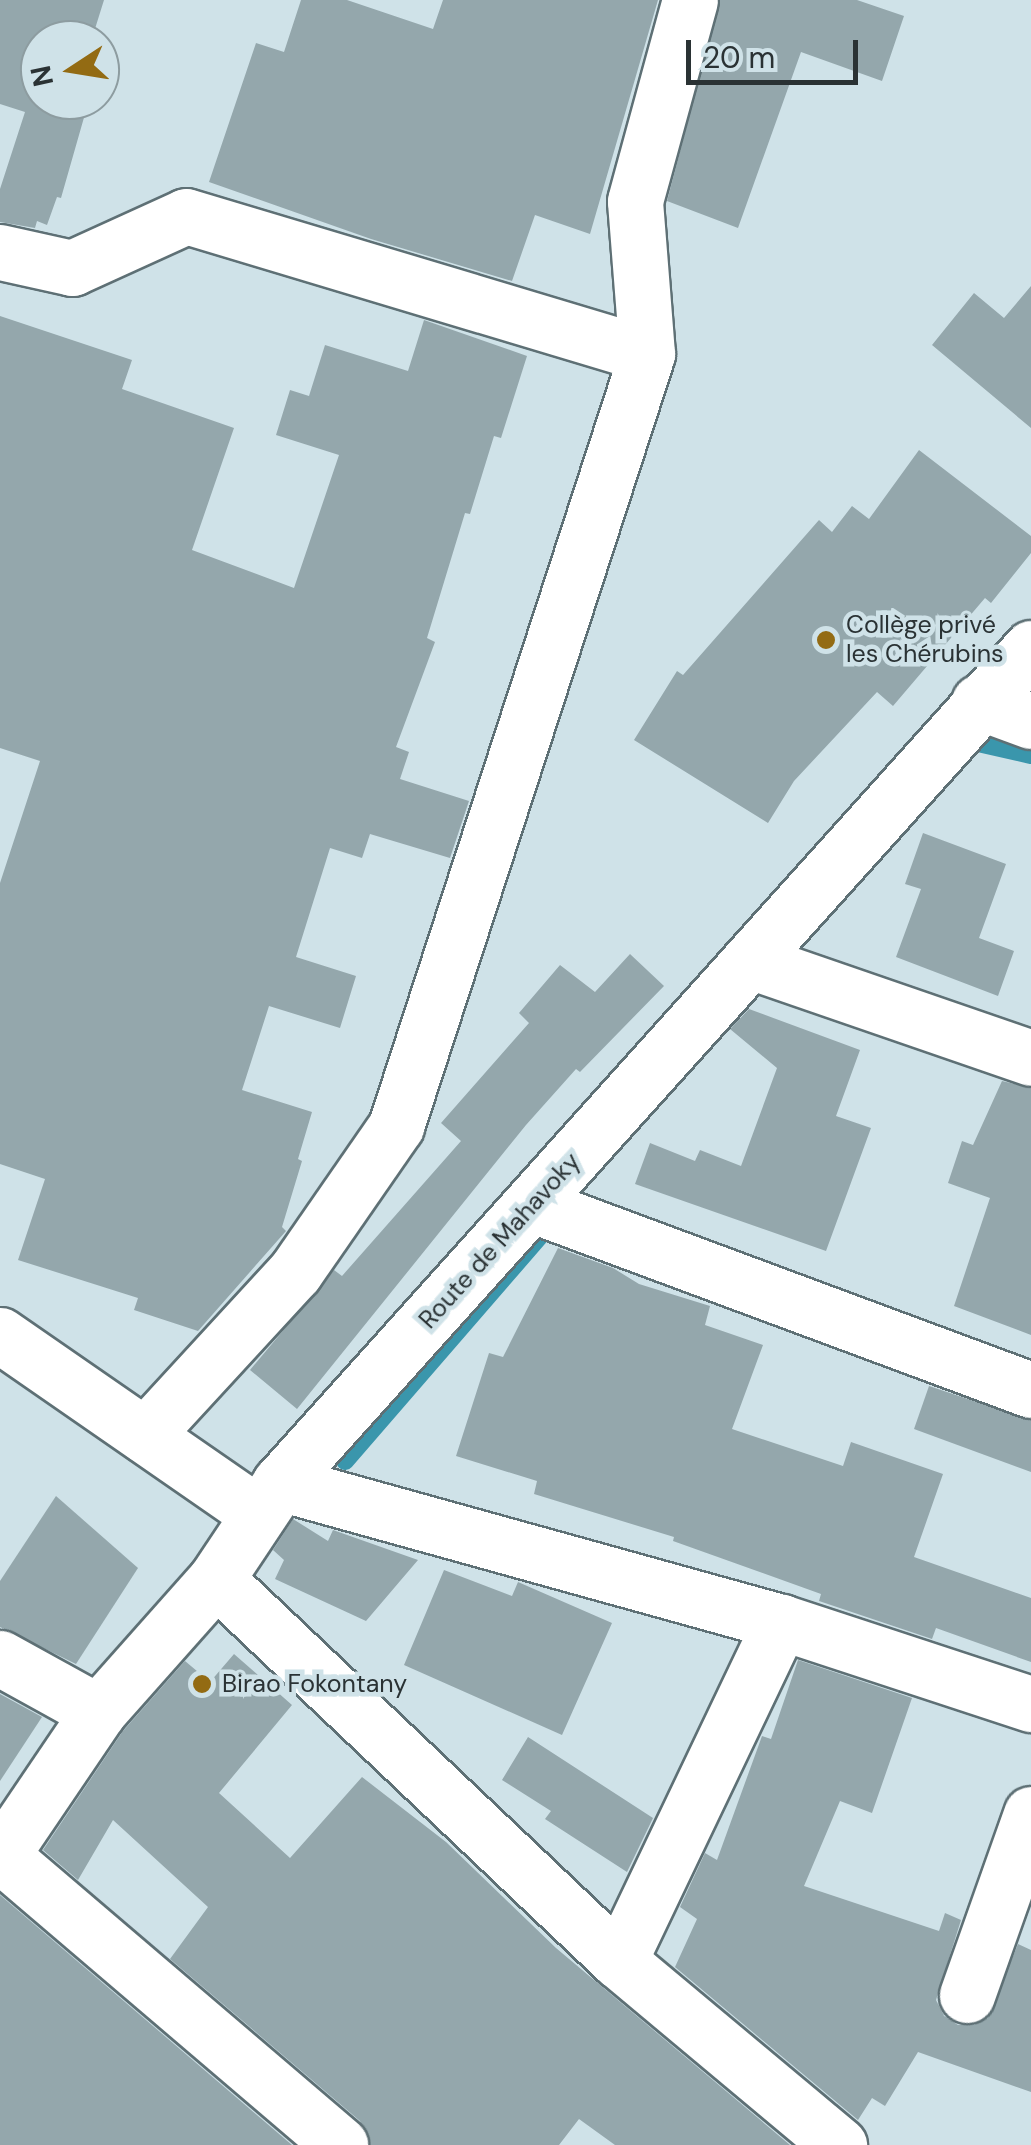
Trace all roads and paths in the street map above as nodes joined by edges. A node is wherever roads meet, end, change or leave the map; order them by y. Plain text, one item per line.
1 (690, 0) edge
2 (0, 252) edge
3 (647, 354) junction
4 (1031, 648) edge
5 (979, 702) junction
6 (1031, 721) edge
7 (750, 961) junction
8 (1031, 1058) edge
9 (533, 1205) junction
10 (0, 1335) edge
11 (1031, 1390) edge
12 (145, 1435) junction
13 (269, 1498) junction
14 (216, 1579) junction
15 (782, 1622) junction
16 (0, 1658) edge
17 (1031, 1704) edge
18 (98, 1712) junction
19 (1031, 1814) edge
20 (1, 1856) edge
21 (619, 1961) junction
22 (967, 1995) dead end
23 (340, 2145) edge
24 (838, 2145) edge

1 - 3 street
2 - 3 street
3 - 12 street
4 - 5 street, Route de Mahavoky
5 - 6 street
5 - 7 street, Route de Mahavoky
7 - 8 street
7 - 9 street, Route de Mahavoky
9 - 11 street
9 - 13 street, Route de Mahavoky
10 - 12 street
12 - 13 street
13 - 14 street, Route de Mahavoky
13 - 15 street
14 - 18 street, Route de Mahavoky
14 - 21 street
15 - 17 street
15 - 21 street
16 - 18 street
18 - 20 street, Route de Mahavoky
19 - 22 street
20 - 23 street
21 - 24 street

